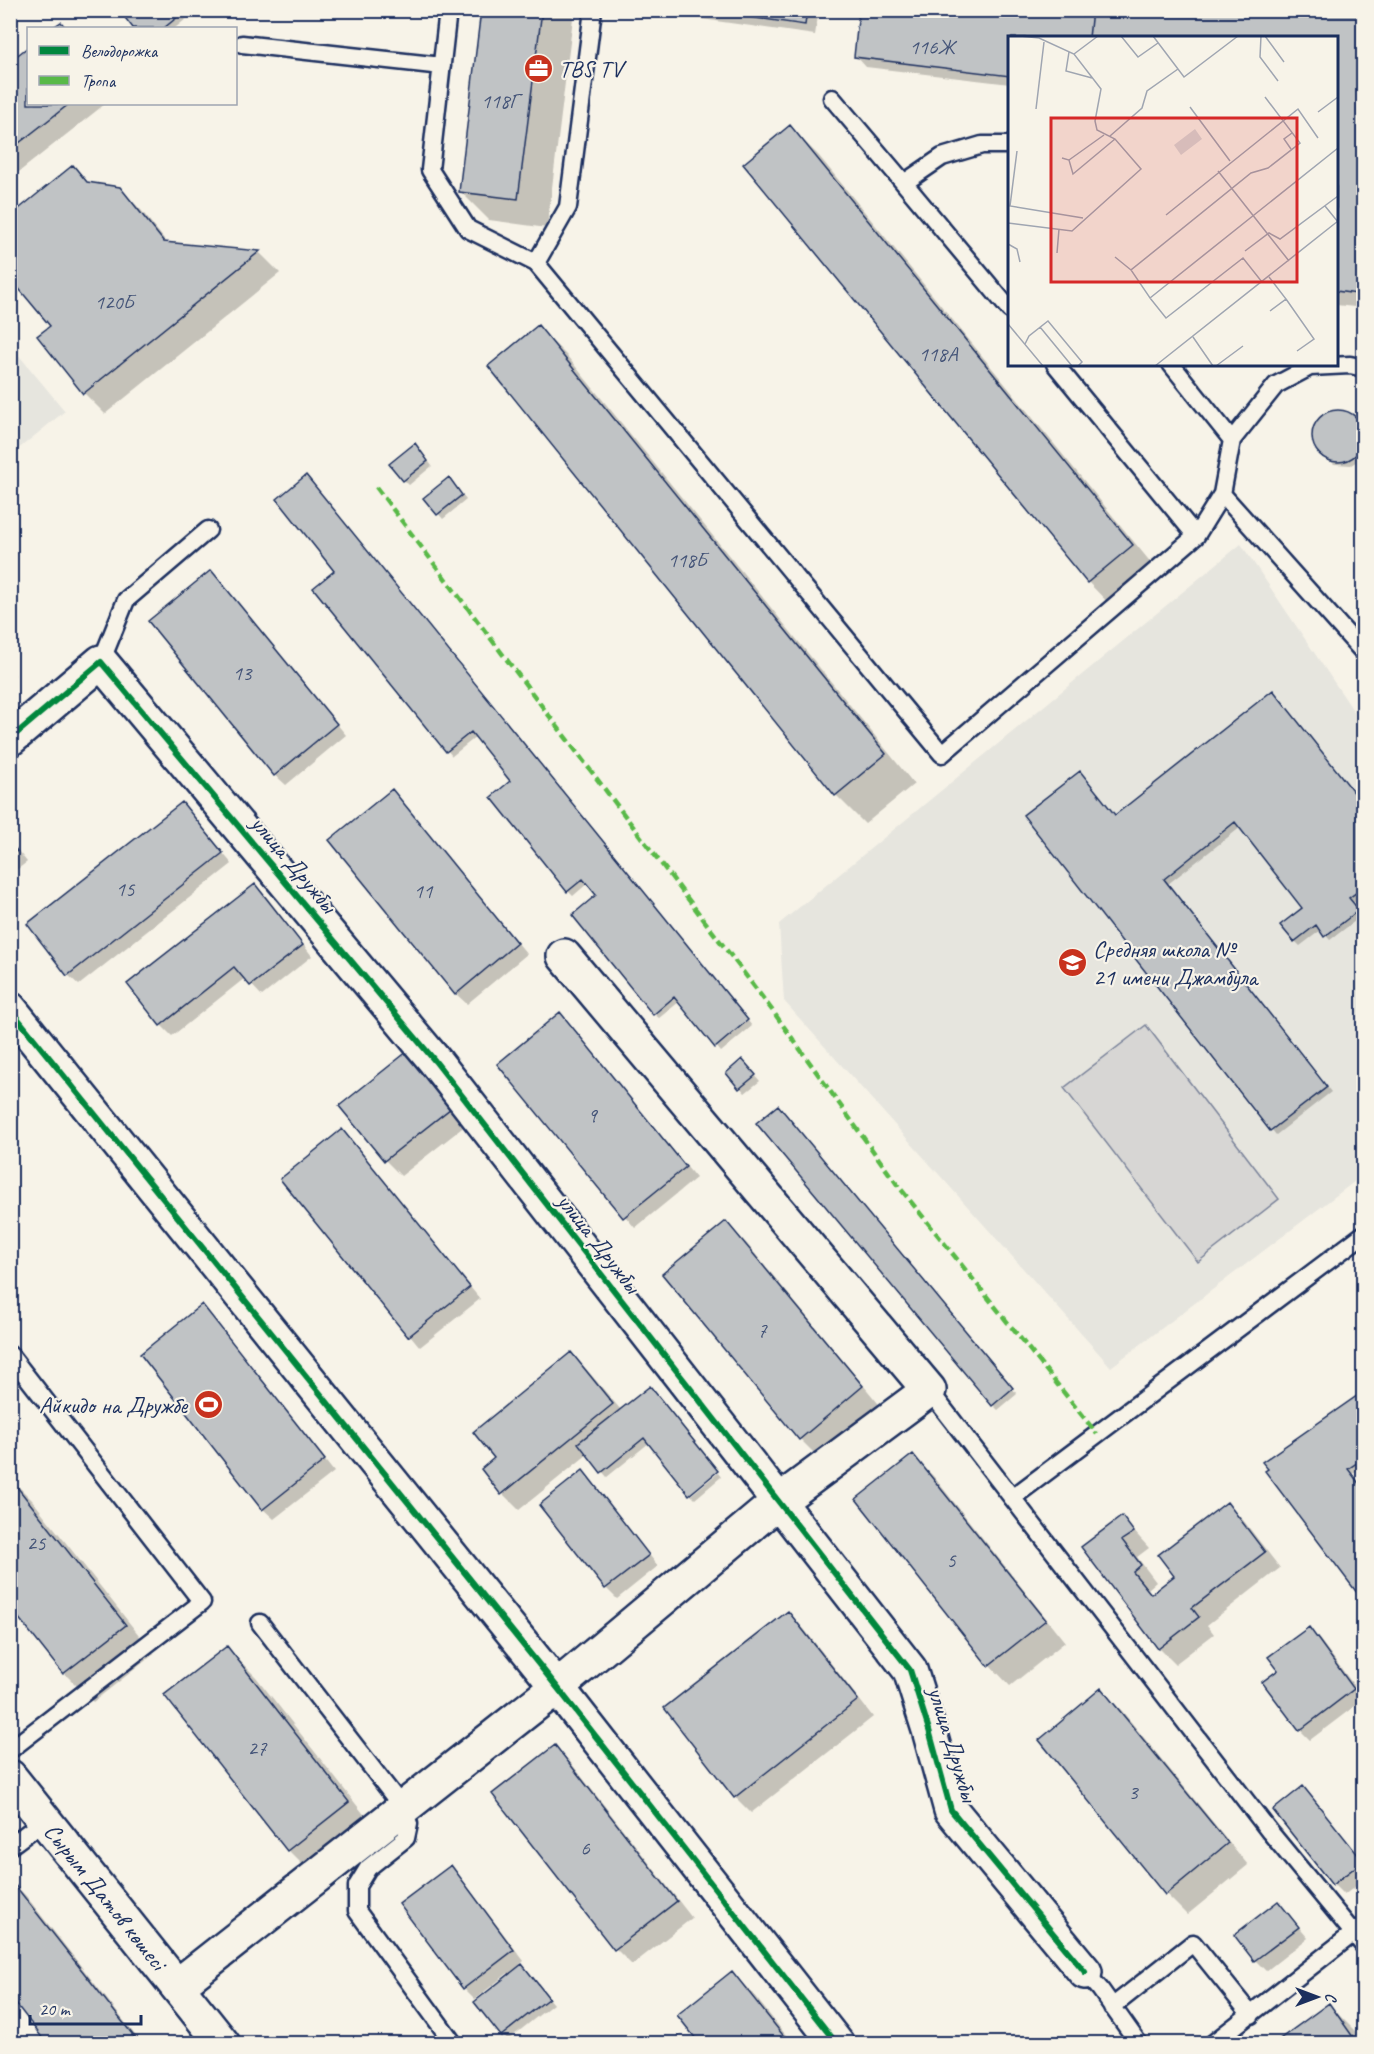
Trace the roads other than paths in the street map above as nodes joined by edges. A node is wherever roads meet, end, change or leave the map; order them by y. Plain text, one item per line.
1 (448, 10) edge
2 (593, 10) edge
3 (242, 44) dead end
4 (442, 66) junction
5 (832, 98) dead end
6 (1008, 145) edge
7 (904, 183) junction
8 (537, 263) junction
9 (1008, 308) edge
10 (1056, 366) edge
11 (1173, 366) edge
12 (1330, 366) edge
13 (1338, 366) edge
14 (1364, 368) edge
15 (1232, 440) junction
16 (1222, 494) junction
17 (208, 530) dead end
18 (1196, 536) junction
19 (1364, 653) edge
20 (101, 662) junction
21 (10, 739) edge
22 (564, 956) dead end
23 (10, 1009) edge
24 (1364, 1234) edge
25 (10, 1354) edge
26 (929, 1390) junction
27 (1012, 1498) junction
28 (778, 1502) junction
29 (260, 1623) dead end
30 (557, 1687) junction
31 (10, 1750) edge
32 (10, 1777) edge
33 (403, 1808) junction
34 (45, 1820) junction
35 (10, 1846) edge
36 (1360, 1935) edge
37 (1085, 1972) joint
38 (177, 1986) junction
39 (1112, 2007) junction
40 (1251, 2015) junction
41 (223, 2043) edge
42 (454, 2043) edge
43 (837, 2043) edge
44 (1139, 2043) edge
45 (1212, 2043) edge

1 - 4 lane
2 - 8 lane
3 - 4 lane
4 - 8 lane
5 - 7 lane
6 - 7 lane
7 - 9 lane
8 - 18 lane
10 - 18 lane
11 - 15 lane
12 - 15 lane
13 - 14 lane
15 - 16 lane
16 - 18 lane
16 - 19 lane
17 - 20 lane
20 - 21 street
20 - 28 street, улица Дружбы
22 - 26 street
23 - 30 street
24 - 27 lane
25 - 31 lane
26 - 27 lane
26 - 28 street
27 - 36 lane
28 - 30 street
28 - 37 street, улица Дружбы
29 - 33 lane
30 - 33 street
30 - 43 street
32 - 34 street, Сырым Датов көшесі
33 - 38 street
33 - 42 lane
34 - 35 lane
34 - 38 street, Сырым Датов көшесі
36 - 40 lane
37 - 39 lane
38 - 41 street, Сырым Датов көшесі
39 - 40 lane
39 - 44 lane
40 - 45 lane

